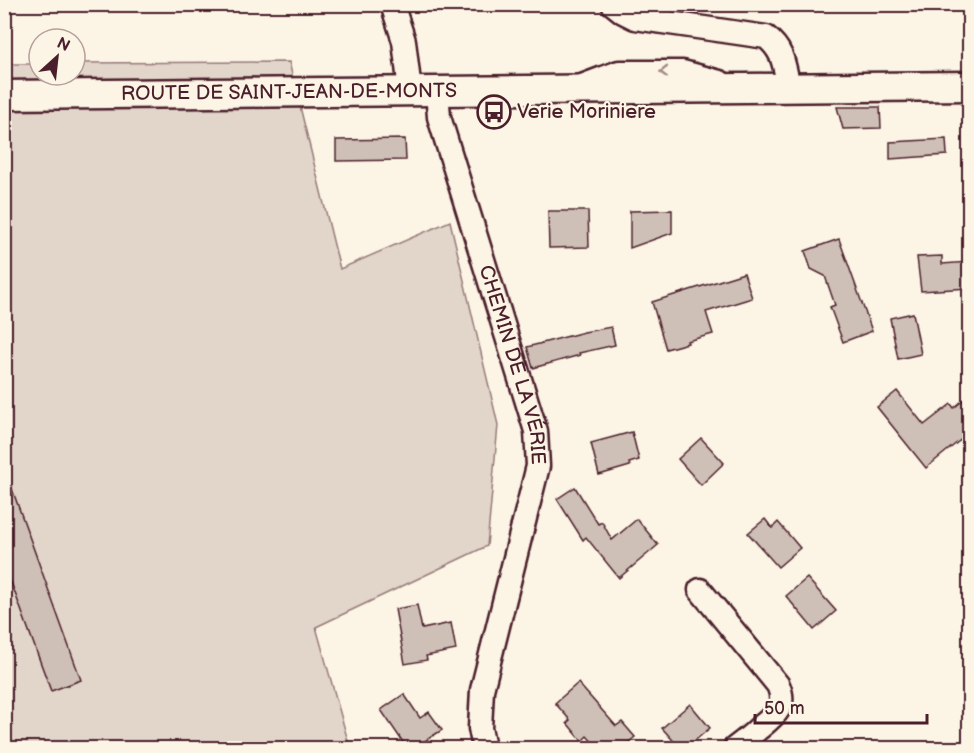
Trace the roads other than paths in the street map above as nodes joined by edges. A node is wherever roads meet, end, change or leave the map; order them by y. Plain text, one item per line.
1 (392, 4) edge
2 (613, 4) edge
3 (969, 86) edge
4 (789, 87) junction
5 (424, 91) junction
6 (4, 95) edge
7 (700, 590) dead end
8 (482, 748) edge
9 (735, 748) edge

1 - 5 street, CHEMIN DE LA VÉRIE
2 - 4 street
3 - 4 main road, ROUTE DE SAINT-JEAN-DE-MONTS
4 - 5 main road, ROUTE DE SAINT-JEAN-DE-MONTS
5 - 6 main road, ROUTE DE SAINT-JEAN-DE-MONTS
5 - 8 street, CHEMIN DE LA VÉRIE
7 - 9 street

